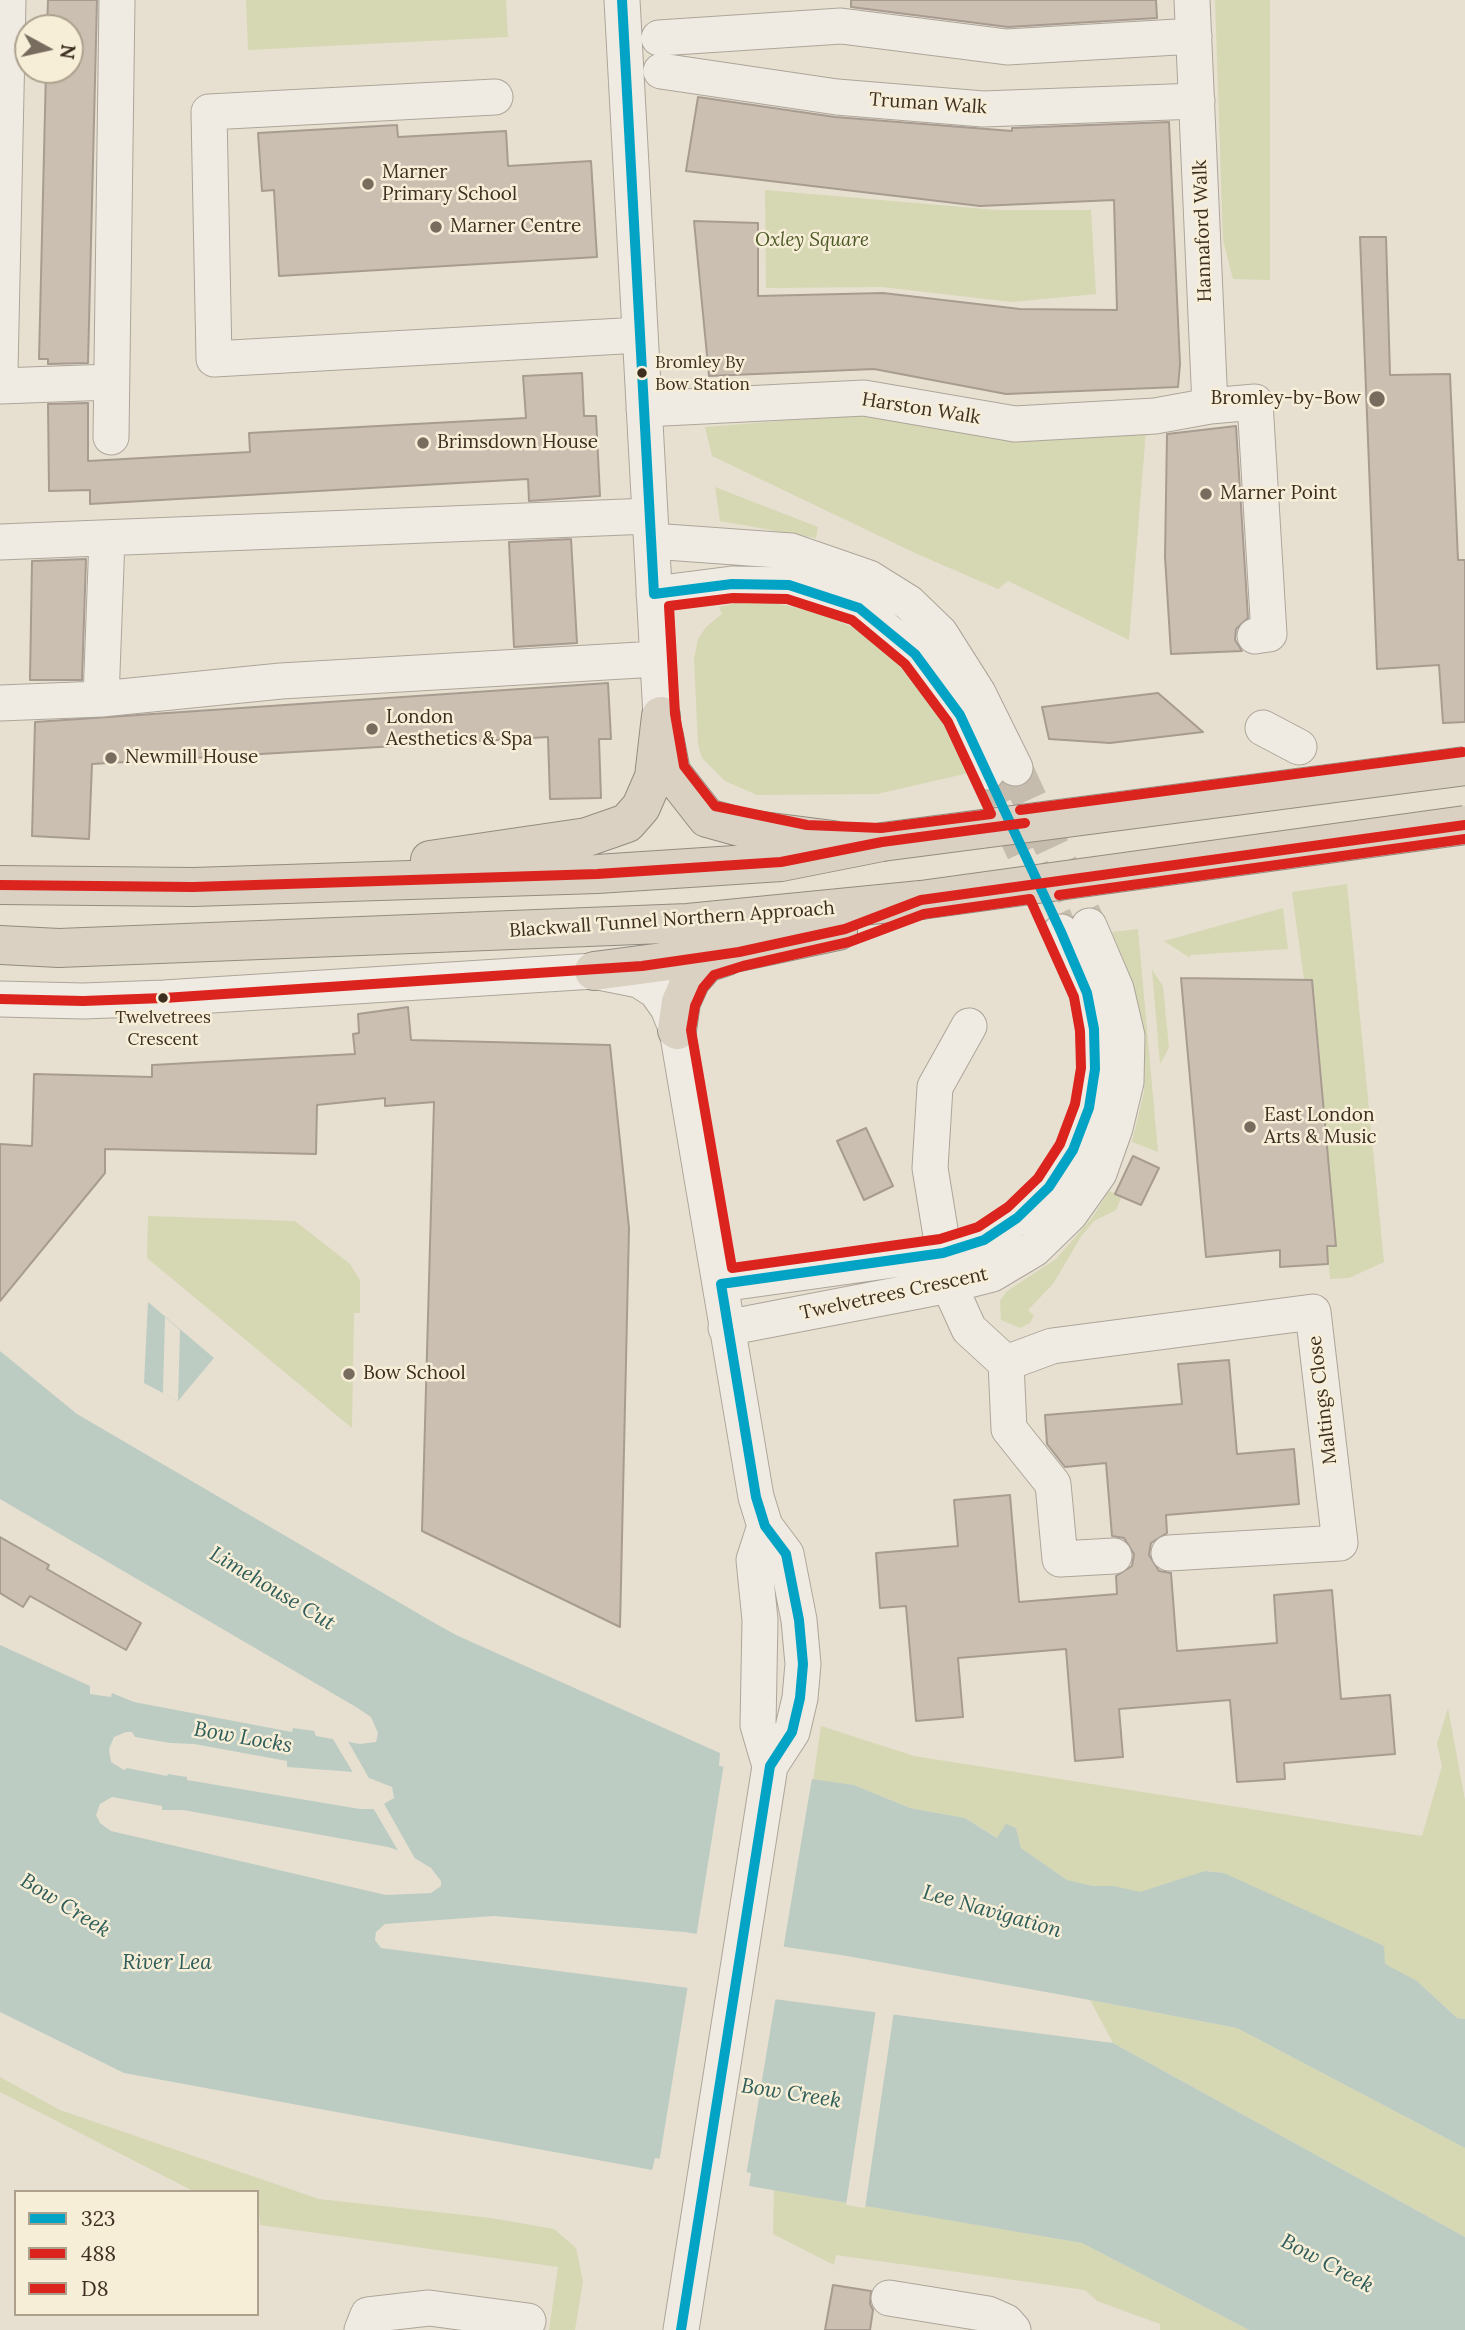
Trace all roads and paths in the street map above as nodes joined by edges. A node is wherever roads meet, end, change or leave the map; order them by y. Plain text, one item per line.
1 (8, 0) edge
2 (117, 0) edge
3 (622, 0) edge
4 (1192, 0) edge
5 (1194, 36) junction
6 (495, 97) dead end
7 (1197, 101) junction
8 (640, 335) junction
9 (0, 372) edge
10 (111, 382) junction
11 (0, 386) edge
12 (1210, 406) junction
13 (644, 409) junction
14 (111, 437) dead end
15 (651, 529) junction
16 (107, 539) junction
17 (0, 542) edge
18 (654, 594) junction
19 (1255, 636) dead end
20 (657, 659) junction
21 (102, 699) junction
22 (0, 703) edge
23 (661, 716) junction
24 (1263, 728) dead end
25 (1299, 747) dead end
26 (1465, 766) edge
27 (1465, 825) edge
28 (882, 842) junction
29 (296, 882) junction
30 (0, 885) edge
31 (921, 900) junction
32 (1075, 929) tunnel mouth
33 (0, 945) edge
34 (739, 952) junction
35 (594, 971) junction
36 (0, 999) edge
37 (969, 1026) dead end
38 (677, 1030) junction
39 (946, 1269) junction
40 (721, 1284) junction
41 (726, 1328) junction
42 (1006, 1363) junction
43 (765, 1526) junction
44 (1169, 1553) dead end
45 (1114, 1556) dead end
46 (770, 1766) junction
47 (889, 2298) dead end
48 (528, 2321) dead end
49 (362, 2330) edge
50 (681, 2330) edge
51 (1013, 2330) edge

1 - 9 street
2 - 10 street
3 - 8 street
4 - 5 street, Hannaford Walk
5 - 7 street, Hannaford Walk
5 - 7 street, Truman Walk
6 - 8 street
7 - 12 street, Hannaford Walk
8 - 13 street
10 - 11 street
10 - 14 street
12 - 13 street, Harston Walk
12 - 19 street
13 - 15 street
15 - 16 street
15 - 18 street
15 - 18 street
16 - 17 street
16 - 21 street
18 - 20 street
20 - 21 street
20 - 23 street
21 - 22 street
23 - 28 highway
23 - 29 highway
24 - 25 street
26 - 28 highway, bridge
27 - 31 highway, Blackwall Tunnel Northern Approach, bridge
28 - 29 highway
29 - 30 highway
31 - 33 highway, Blackwall Tunnel Northern Approach
31 - 34 highway
32 - 39 street, Twelvetrees Crescent
34 - 35 highway
34 - 38 highway
35 - 36 street
35 - 38 street
37 - 39 street
38 - 40 street
39 - 40 street, Twelvetrees Crescent
39 - 41 street, Twelvetrees Crescent
39 - 42 street
40 - 41 street
41 - 43 street
42 - 44 street, Maltings Close
42 - 45 street
43 - 46 street
43 - 46 street
46 - 50 street
47 - 51 street
48 - 49 street

